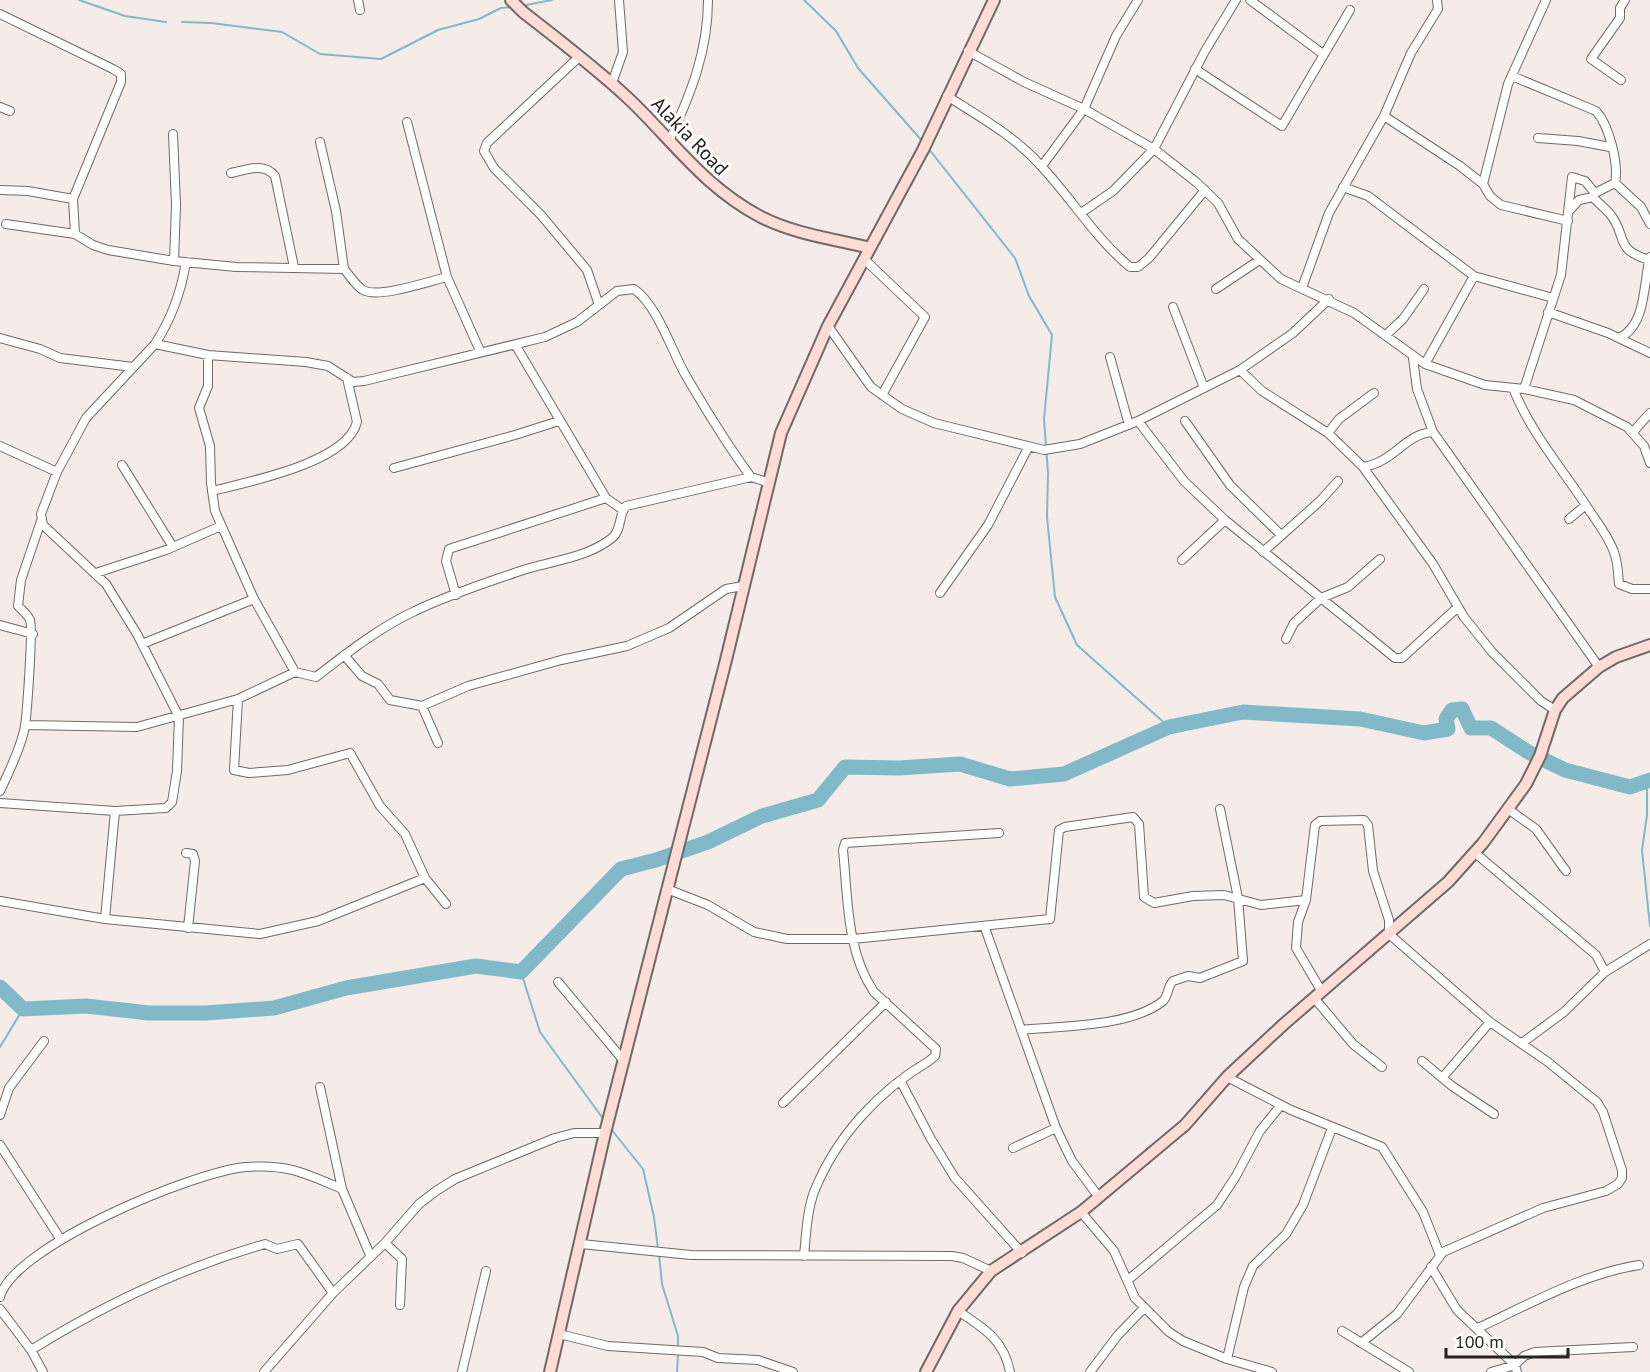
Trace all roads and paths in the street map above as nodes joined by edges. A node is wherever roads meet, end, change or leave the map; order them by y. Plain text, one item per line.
1 (358, 0) edge
2 (511, 0) edge
3 (619, 0) edge
4 (708, 0) edge
5 (994, 0) edge
6 (1138, 0) edge
7 (1236, 0) edge
8 (1250, 0) edge
9 (1437, 0) edge
10 (1546, 0) edge
11 (1625, 0) edge
12 (360, 10) dead end
13 (1350, 10) dead end
14 (0, 14) edge
15 (968, 51) junction
16 (1323, 54) junction
17 (579, 57) junction
18 (1195, 69) junction
19 (1512, 76) junction
20 (1621, 80) dead end
21 (612, 83) junction
22 (947, 96) junction
23 (0, 107) edge
24 (1084, 109) junction
25 (10, 111) dead end
26 (1384, 116) junction
27 (407, 122) dead end
28 (173, 134) dead end
29 (1538, 138) dead end
30 (669, 139) junction
31 (320, 142) dead end
32 (1610, 147) junction
33 (1154, 149) junction
34 (1042, 166) junction
35 (231, 173) dead end
36 (1614, 183) junction
37 (1483, 184) junction
38 (1342, 187) junction
39 (0, 190) edge
40 (1205, 190) junction
41 (73, 199) junction
42 (1568, 212) junction
43 (1081, 213) junction
44 (1568, 221) junction
45 (6, 224) dead end
46 (1650, 224) edge
47 (75, 234) junction
48 (870, 248) junction
49 (1649, 258) edge
50 (864, 259) junction
51 (174, 261) junction
52 (1258, 261) junction
53 (186, 262) junction
54 (294, 267) junction
55 (344, 269) junction
56 (1474, 276) junction
57 (447, 277) junction
58 (1302, 288) junction
59 (1215, 289) dead end
60 (1424, 290) dead end
61 (1553, 298) junction
62 (1329, 299) junction
63 (598, 302) junction
64 (1173, 307) dead end
65 (1548, 312) junction
66 (828, 326) junction
67 (1386, 335) junction
68 (0, 338) edge
69 (1619, 338) junction
70 (155, 344) junction
71 (516, 346) junction
72 (480, 351) junction
73 (1650, 353) edge
74 (208, 355) junction
75 (1110, 357) dead end
76 (1413, 358) junction
77 (1425, 364) junction
78 (133, 368) junction
79 (1240, 370) junction
80 (347, 378) junction
81 (1204, 388) junction
82 (1513, 388) junction
83 (1524, 389) junction
84 (1374, 393) dead end
85 (882, 395) junction
86 (1650, 413) edge
87 (559, 421) junction
88 (1138, 421) junction
89 (1185, 422) dead end
90 (1129, 425) junction
91 (1433, 432) junction
92 (1633, 432) junction
93 (1328, 433) junction
94 (1647, 445) edge
95 (0, 446) edge
96 (1036, 449) junction
97 (1650, 463) edge
98 (122, 465) dead end
99 (1363, 467) junction
100 (394, 468) dead end
101 (57, 472) junction
102 (751, 477) junction
103 (1338, 481) dead end
104 (767, 482) junction
105 (212, 491) junction
106 (606, 498) junction
107 (1586, 505) junction
108 (623, 510) junction
109 (1569, 519) dead end
110 (1225, 520) junction
111 (41, 521) junction
112 (221, 526) junction
113 (1281, 535) junction
114 (173, 547) junction
115 (1263, 552) junction
116 (1380, 559) dead end
117 (1182, 561) dead end
118 (96, 573) junction
119 (743, 586) junction
120 (1650, 589) edge
121 (939, 593) dead end
122 (456, 595) junction
123 (1320, 598) junction
124 (254, 600) junction
125 (1458, 607) junction
126 (0, 625) edge
127 (33, 634) junction
128 (1286, 639) dead end
129 (142, 644) junction
130 (1650, 645) edge
131 (344, 655) junction
132 (1599, 667) junction
133 (295, 672) junction
134 (238, 699) junction
135 (422, 706) junction
136 (1555, 710) junction
137 (178, 717) junction
138 (25, 725) junction
139 (438, 743) dead end
140 (0, 792) edge
141 (0, 803) edge
142 (1220, 809) dead end
143 (1508, 809) junction
144 (115, 811) junction
145 (999, 833) dead end
146 (1474, 852) junction
147 (186, 853) dead end
148 (1566, 871) dead end
149 (425, 878) junction
150 (667, 889) junction
151 (1238, 898) junction
152 (1306, 900) junction
153 (0, 901) edge
154 (446, 904) dead end
155 (105, 919) junction
156 (188, 928) junction
157 (985, 928) junction
158 (1389, 934) junction
159 (853, 939) junction
160 (1650, 944) edge
161 (1605, 972) junction
162 (558, 982) dead end
163 (1318, 995) junction
164 (886, 1002) junction
165 (1490, 1022) junction
166 (1021, 1030) junction
167 (44, 1041) dead end
168 (1522, 1043) junction
169 (624, 1061) junction
170 (1422, 1061) dead end
171 (1382, 1067) dead end
172 (1227, 1077) junction
173 (1443, 1077) junction
174 (901, 1082) junction
175 (320, 1088) dead end
176 (783, 1103) dead end
177 (1281, 1105) junction
178 (0, 1114) edge
179 (1494, 1114) dead end
180 (607, 1127) junction
181 (1056, 1128) junction
182 (1332, 1128) junction
183 (0, 1144) edge
184 (1013, 1149) dead end
185 (342, 1189) junction
186 (1098, 1196) junction
187 (1081, 1212) junction
188 (61, 1240) junction
189 (386, 1243) junction
190 (581, 1244) junction
191 (1022, 1252) junction
192 (370, 1255) junction
193 (1440, 1255) junction
194 (804, 1256) junction
195 (1639, 1265) dead end
196 (1431, 1268) junction
197 (486, 1271) dead end
198 (991, 1271) junction
199 (1128, 1280) junction
200 (333, 1293) junction
201 (0, 1297) edge
202 (400, 1305) dead end
203 (1144, 1308) junction
204 (0, 1309) edge
205 (958, 1311) junction
206 (1478, 1328) junction
207 (1342, 1331) dead end
208 (559, 1334) junction
209 (1361, 1343) junction
210 (1633, 1347) dead end
211 (31, 1350) junction
212 (1227, 1359) junction
213 (1516, 1368) edge
214 (1009, 1371) edge
215 (43, 1372) edge
216 (264, 1372) edge
217 (462, 1372) edge
218 (550, 1372) edge
219 (794, 1372) edge
220 (926, 1372) edge
221 (1090, 1372) edge
222 (1272, 1372) edge
223 (1409, 1372) edge
224 (1491, 1372) edge

1 - 12 street
2 - 17 street, Alakia Road
3 - 21 street
4 - 30 street
5 - 15 street
6 - 24 street
7 - 18 street
8 - 16 street
9 - 26 street
10 - 19 street
11 - 20 street
13 - 16 street
14 - 41 street
15 - 22 street
15 - 24 street
16 - 18 street
17 - 21 street, Alakia Road
17 - 63 street
18 - 33 street
19 - 32 street
19 - 37 street
21 - 30 street, Alakia Road
22 - 34 street
22 - 48 street
23 - 25 street
24 - 33 street
24 - 34 street
26 - 37 street
26 - 38 street
27 - 57 street
28 - 51 street
29 - 32 street
30 - 48 street, Alakia Road
31 - 55 street
32 - 36 street
33 - 40 street
33 - 43 street
34 - 43 street
35 - 54 street
36 - 42 street
36 - 46 street
37 - 44 street
38 - 56 street
38 - 58 street
39 - 41 street
40 - 43 street
40 - 52 street
41 - 47 street
42 - 44 street
42 - 49 street
44 - 61 street
45 - 47 street
47 - 51 street
48 - 50 street
49 - 69 street
50 - 66 street
50 - 85 street
51 - 53 street
52 - 58 street
52 - 59 street
53 - 54 street
53 - 70 street
54 - 55 street
55 - 57 street
56 - 61 street
56 - 77 street
57 - 72 street
58 - 62 street
60 - 67 street
61 - 65 street
62 - 67 street
62 - 79 street
63 - 71 street
63 - 102 street
64 - 81 street
65 - 69 street
65 - 83 street
66 - 85 street
66 - 104 street
67 - 76 street
68 - 78 street
69 - 73 street
70 - 74 street
70 - 78 street
71 - 72 street
71 - 87 street
72 - 80 street
74 - 80 street
74 - 105 street
75 - 90 street
76 - 77 street
76 - 91 street
77 - 82 street
78 - 101 street
79 - 81 street
79 - 93 street
80 - 105 street
81 - 88 street
82 - 83 street
82 - 107 street
83 - 92 street
84 - 93 street
85 - 96 street
86 - 92 street
87 - 100 street
87 - 106 street
88 - 90 street
88 - 110 street
89 - 113 street
90 - 96 street
91 - 99 street
91 - 132 street
92 - 94 street
93 - 99 street
94 - 97 street
95 - 101 street
96 - 121 street
98 - 114 street
99 - 125 street
101 - 111 street
102 - 104 street
102 - 108 street
103 - 113 street
104 - 119 street
105 - 112 street
106 - 108 street
106 - 122 street
107 - 109 street
107 - 120 street
108 - 122 street
110 - 115 street
110 - 117 street
111 - 118 street
111 - 127 street
112 - 114 street
112 - 124 street
113 - 115 street
114 - 118 street
115 - 123 street
116 - 123 street
118 - 129 street
119 - 135 street
119 - 150 street
122 - 131 street
123 - 125 street
123 - 128 street
124 - 129 street
124 - 133 street
125 - 136 street
126 - 127 street
127 - 138 street
129 - 137 street
130 - 132 street
131 - 133 street
131 - 135 street
132 - 136 street
133 - 134 street
134 - 137 street
134 - 149 street
135 - 139 street
136 - 143 street
137 - 138 street
137 - 144 street
138 - 140 street
141 - 144 street
142 - 151 street
143 - 146 street
143 - 148 street
144 - 155 street
145 - 159 street
146 - 158 street
146 - 161 street
147 - 156 street
149 - 154 street
149 - 156 street
150 - 159 street
150 - 169 street
151 - 152 street
151 - 157 street
151 - 166 street
152 - 158 street
152 - 163 street
153 - 155 street
155 - 156 street
157 - 159 street
157 - 166 street
158 - 163 street
158 - 165 street
159 - 164 street
160 - 161 street
161 - 168 street
162 - 169 street
163 - 171 street
163 - 172 street
164 - 174 street
164 - 176 street
165 - 168 street
165 - 173 street
166 - 181 street
167 - 178 street
168 - 193 street
169 - 180 street
170 - 173 street
172 - 177 street
172 - 186 street
173 - 179 street
174 - 191 street
174 - 194 street
175 - 185 street
177 - 182 street
177 - 199 street
180 - 189 street
180 - 190 street
181 - 184 street
181 - 186 street
182 - 193 street
182 - 212 street
183 - 188 street
185 - 188 street
185 - 192 street
186 - 187 street
187 - 191 street
187 - 199 street
188 - 201 street
189 - 192 street
189 - 202 street
190 - 194 street
190 - 208 street
191 - 198 street
192 - 200 street
193 - 196 street
194 - 198 street
195 - 206 street
196 - 206 street
196 - 209 street
197 - 217 street
198 - 205 street
199 - 203 street
200 - 211 street
200 - 216 street
203 - 212 street
203 - 221 street
204 - 211 street
205 - 214 street
205 - 220 street
206 - 213 street
207 - 209 street
208 - 218 street
208 - 219 street
209 - 223 street
210 - 213 street
211 - 215 street
212 - 222 street
213 - 224 street

